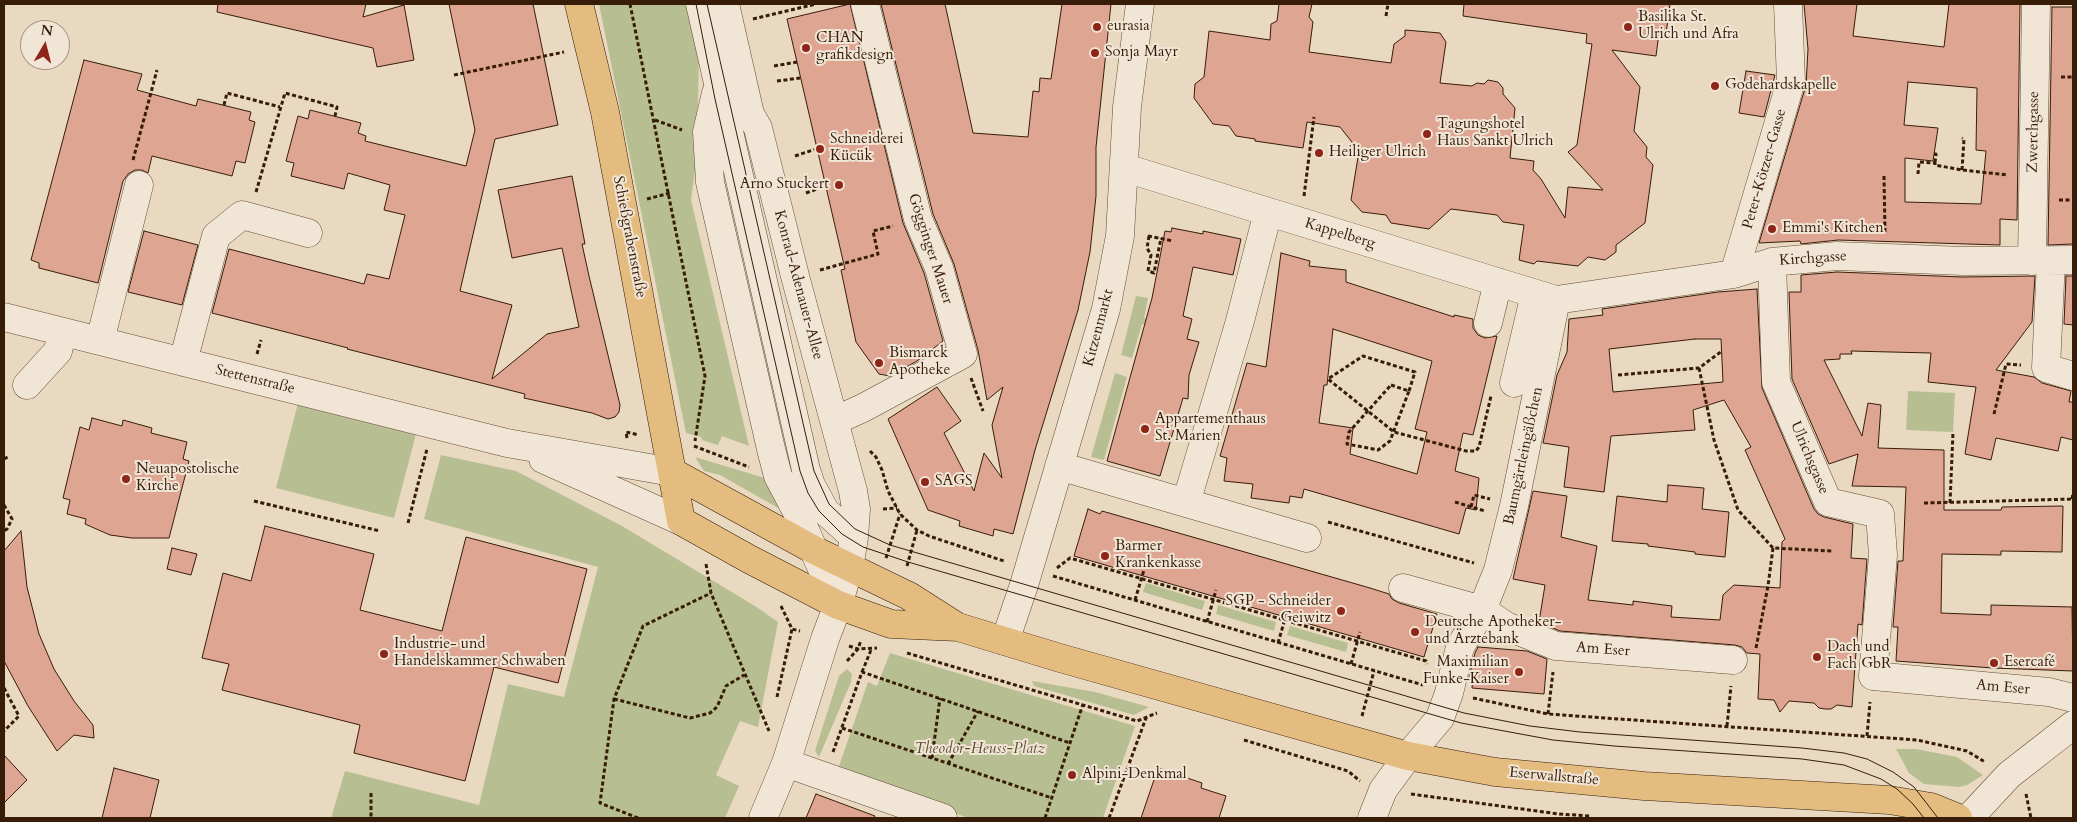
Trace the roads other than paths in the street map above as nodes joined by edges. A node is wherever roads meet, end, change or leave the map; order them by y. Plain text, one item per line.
1 (579, 4) edge
2 (700, 4) edge
3 (865, 4) edge
4 (1140, 4) edge
5 (1788, 4) edge
6 (2036, 4) edge
7 (728, 15) edge
8 (718, 86) junction
9 (1125, 168) junction
10 (136, 173) road end
11 (1268, 212) junction
12 (308, 233) dead end
13 (2052, 261) edge
14 (1772, 262) junction
15 (1734, 274) junction
16 (1498, 282) junction
17 (1546, 297) junction
18 (4, 317) edge
19 (1488, 323) dead end
20 (62, 332) junction
21 (100, 341) junction
22 (183, 362) junction
23 (2073, 376) edge
24 (27, 385) dead end
25 (1504, 385) road end
26 (834, 421) junction
27 (507, 443) junction
28 (1059, 466) junction
29 (672, 472) junction
30 (1186, 503) junction
31 (681, 521) junction
32 (854, 537) junction
33 (1307, 538) road end
34 (814, 550) junction
35 (849, 568) junction
36 (1403, 588) dead end
37 (838, 605) junction
38 (1482, 610) junction
39 (958, 627) junction
40 (1005, 642) junction
41 (1733, 660) dead end
42 (1872, 689) joint
43 (2073, 698) edge
44 (2073, 725) edge
45 (1408, 756) junction
46 (786, 763) junction
47 (1926, 812) edge
48 (763, 818) edge
49 (943, 818) edge
50 (1372, 818) edge
51 (1958, 818) edge
52 (1969, 818) edge

1 - 29 main road, Schießgrabenstraße
2 - 8 street
3 - 26 street, Gögginger Mauer
4 - 9 street, Kitzenmarkt
5 - 15 street, Peter-Kötzer-Gasse
6 - 13 street, Zwerchgasse
7 - 26 street, Konrad-Adenauer-Allee
8 - 32 street
8 - 34 street
9 - 11 street, Kappelberg
9 - 28 street, Kitzenmarkt
10 - 21 street
11 - 16 street, Kappelberg
11 - 30 street
12 - 22 street
13 - 14 street, Kirchgasse
13 - 23 street, Zwerchgasse
14 - 15 street, Kirchgasse
14 - 42 street, Ulrichsgasse
15 - 17 street, Kirchgasse
16 - 17 street, Kappelberg
16 - 19 street
17 - 25 street
17 - 38 street, Baumgärtleingäßchen
18 - 20 street, Stettenstraße
20 - 21 street, Stettenstraße
20 - 24 street
21 - 22 street, Stettenstraße
22 - 27 street, Stettenstraße
26 - 32 street, Konrad-Adenauer-Allee
27 - 29 street, Stettenstraße
27 - 31 street, Stettenstraße
28 - 30 street
28 - 40 street, Kitzenmarkt
29 - 31 main road
29 - 34 main road
30 - 33 street
31 - 37 main road
32 - 35 street, Konrad-Adenauer-Allee
34 - 35 main road
34 - 37 street
35 - 37 street
35 - 39 main road
36 - 38 street, Am Eser
37 - 39 main road
37 - 46 street
38 - 41 street, Am Eser
38 - 45 street, Baumgärtleingäßchen
39 - 40 main road
40 - 45 main road, Eserwallstraße
42 - 43 street, Am Eser
44 - 52 street
45 - 47 main road, Eserwallstraße
45 - 50 street, Baumgärtleingäßchen
46 - 48 street
46 - 49 street
47 - 51 main road, Eserwallstraße

